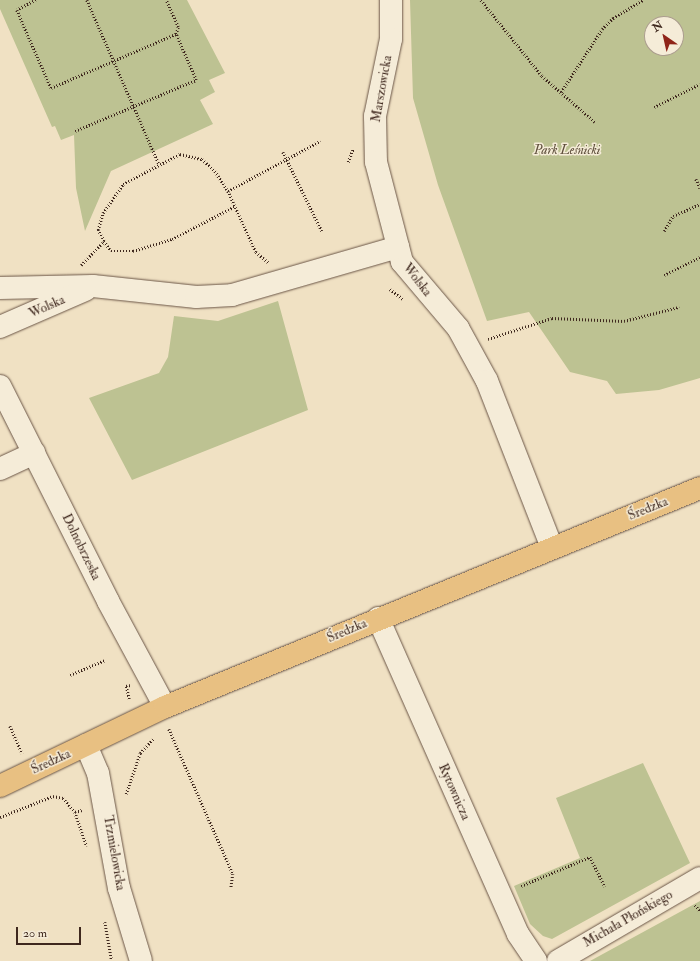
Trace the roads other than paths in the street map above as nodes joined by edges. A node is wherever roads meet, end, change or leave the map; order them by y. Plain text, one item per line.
1 (391, 0) edge
2 (398, 247) junction
3 (93, 286) junction
4 (0, 288) edge
5 (0, 327) edge
6 (0, 386) edge
7 (34, 453) junction
8 (0, 469) edge
9 (700, 488) edge
10 (552, 548) junction
11 (378, 618) junction
12 (167, 717) junction
13 (86, 745) junction
14 (0, 786) edge
15 (700, 878) edge
16 (141, 961) edge
17 (536, 961) edge
18 (558, 961) edge

1 - 2 street, Marszowicka
2 - 3 street, Wolska
2 - 10 street, Wolska
3 - 4 street, Wolska
3 - 5 street, Wolska
6 - 7 street, Dolnobrzeska
7 - 8 street
7 - 12 street, Dolnobrzeska
9 - 10 main road, Średzka
10 - 11 main road, Średzka
11 - 12 main road, Średzka
11 - 17 street, Rytownicza
12 - 13 main road, Średzka
13 - 14 main road, Średzka
13 - 16 street, Trzmielowicka
15 - 18 street, Michała Płońskiego

